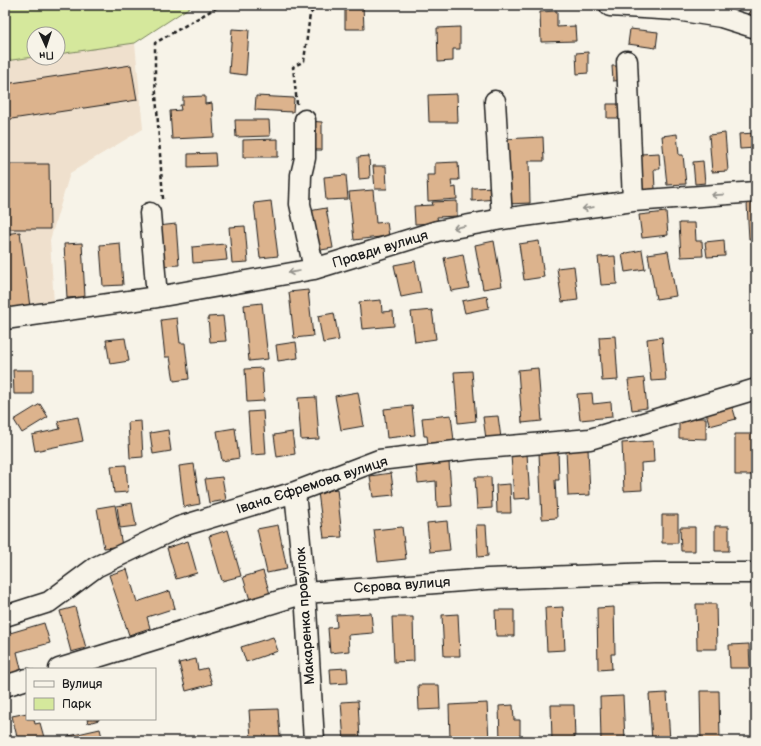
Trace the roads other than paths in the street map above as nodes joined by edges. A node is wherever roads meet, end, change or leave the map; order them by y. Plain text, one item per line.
1 (610, 6) edge
2 (756, 28) edge
3 (627, 61) dead end
4 (496, 101) dead end
5 (305, 120) road end
6 (756, 192) edge
7 (633, 201) junction
8 (150, 213) road end
9 (502, 219) junction
10 (314, 269) junction
11 (157, 296) junction
12 (5, 319) edge
13 (756, 389) edge
14 (295, 492) junction
15 (756, 573) edge
16 (305, 592) junction
17 (5, 616) edge
18 (62, 668) edge
19 (26, 679) edge
20 (5, 686) edge
21 (314, 741) edge

1 - 2 street
3 - 7 street
4 - 9 street
5 - 10 street
6 -> 7 street, Правди вулиця
7 -> 9 street, Правди вулиця
8 - 11 street
9 -> 10 street, Правди вулиця
10 -> 11 street, Правди вулиця
11 - 12 street, Правди вулиця
13 - 14 street, Івана Єфремова вулиця
14 - 16 street, Макаренка провулок
14 - 17 street, Івана Єфремова вулиця
15 - 16 street, Сєрова вулиця
16 - 18 street, Сєрова вулиця
16 - 21 street, Макаренка провулок
19 - 20 street

